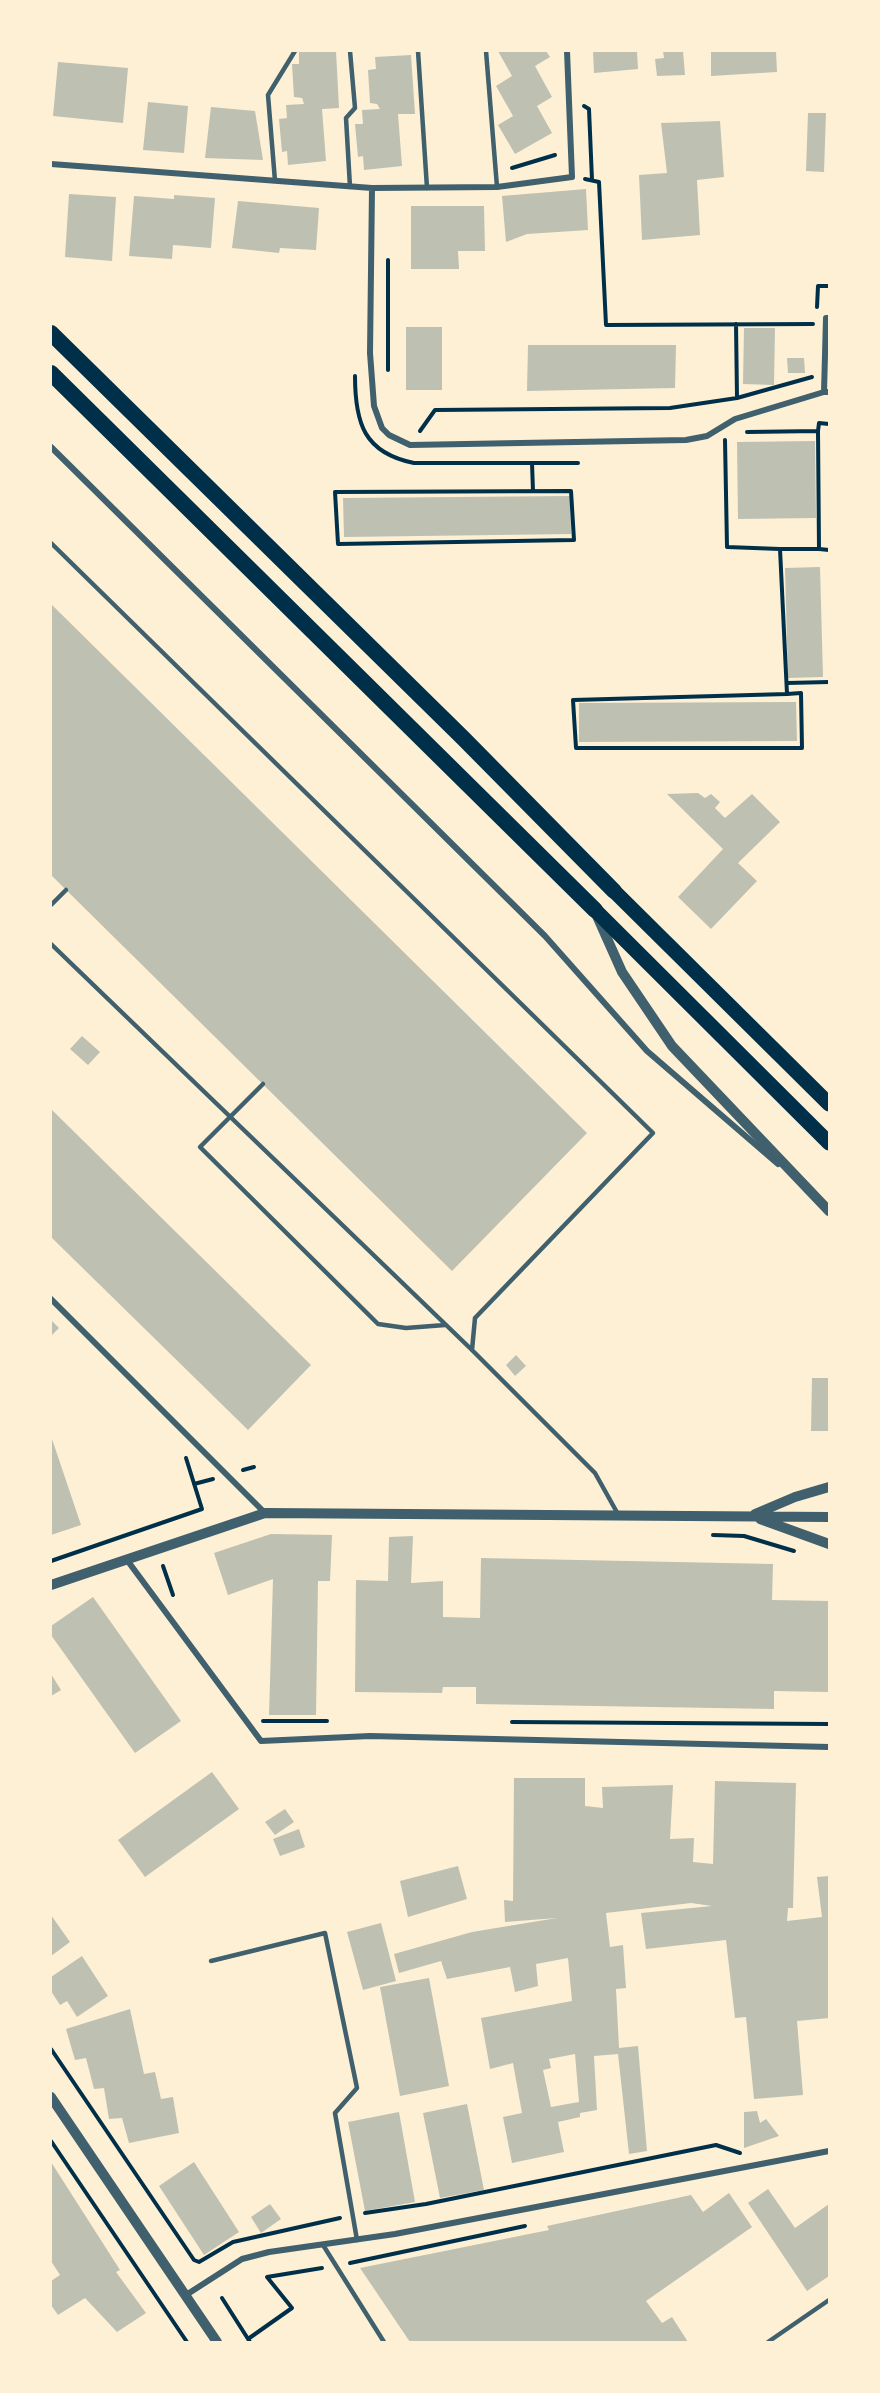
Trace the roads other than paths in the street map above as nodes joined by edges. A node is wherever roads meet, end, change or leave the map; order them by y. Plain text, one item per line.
1 (295, 51) edge
2 (350, 51) edge
3 (418, 51) edge
4 (486, 51) edge
5 (567, 51) edge
6 (51, 164) edge
7 (275, 181) junction
8 (350, 187) junction
9 (497, 187) junction
10 (372, 188) junction
11 (427, 188) junction
12 (829, 318) edge
13 (51, 333) edge
14 (51, 372) edge
15 (827, 392) edge
16 (51, 447) edge
17 (51, 543) edge
18 (66, 890) dead end
19 (614, 891) joint
20 (51, 905) edge
21 (595, 910) junction
22 (51, 944) edge
23 (263, 1084) dead end
24 (829, 1104) edge
25 (829, 1143) edge
26 (812, 1194) junction
27 (829, 1210) edge
28 (51, 1299) edge
29 (445, 1325) junction
30 (471, 1350) junction
31 (829, 1486) edge
32 (265, 1513) junction
33 (752, 1516) junction
34 (619, 1517) junction
35 (829, 1517) edge
36 (829, 1544) edge
37 (127, 1560) junction
38 (51, 1585) edge
39 (829, 1747) edge
40 (211, 1961) dead end
41 (51, 2097) edge
42 (829, 2151) edge
43 (357, 2240) junction
44 (322, 2245) junction
45 (186, 2295) junction
46 (829, 2300) edge
47 (217, 2342) edge
48 (384, 2342) edge
49 (768, 2342) edge

1 - 7 lane
2 - 8 lane
3 - 11 lane
4 - 9 lane
5 - 9 street
6 - 7 street
7 - 8 street
8 - 10 street
9 - 11 street
10 - 11 street
10 - 15 street
12 - 15 street
13 - 19 highway
14 - 21 highway
16 - 26 street
17 - 30 lane
18 - 20 lane
19 - 24 main road
21 - 25 main road
21 - 26 street
22 - 29 lane
23 - 29 lane
26 - 27 street
28 - 32 street
29 - 30 lane
30 - 34 lane
31 - 33 street
32 - 34 street
32 - 37 street
33 - 34 street
33 - 35 street
33 - 36 street
37 - 38 street
37 - 39 street
40 - 43 lane
41 - 45 street
42 - 43 street
43 - 44 street
44 - 45 street
44 - 48 lane
45 - 47 street
46 - 49 lane

